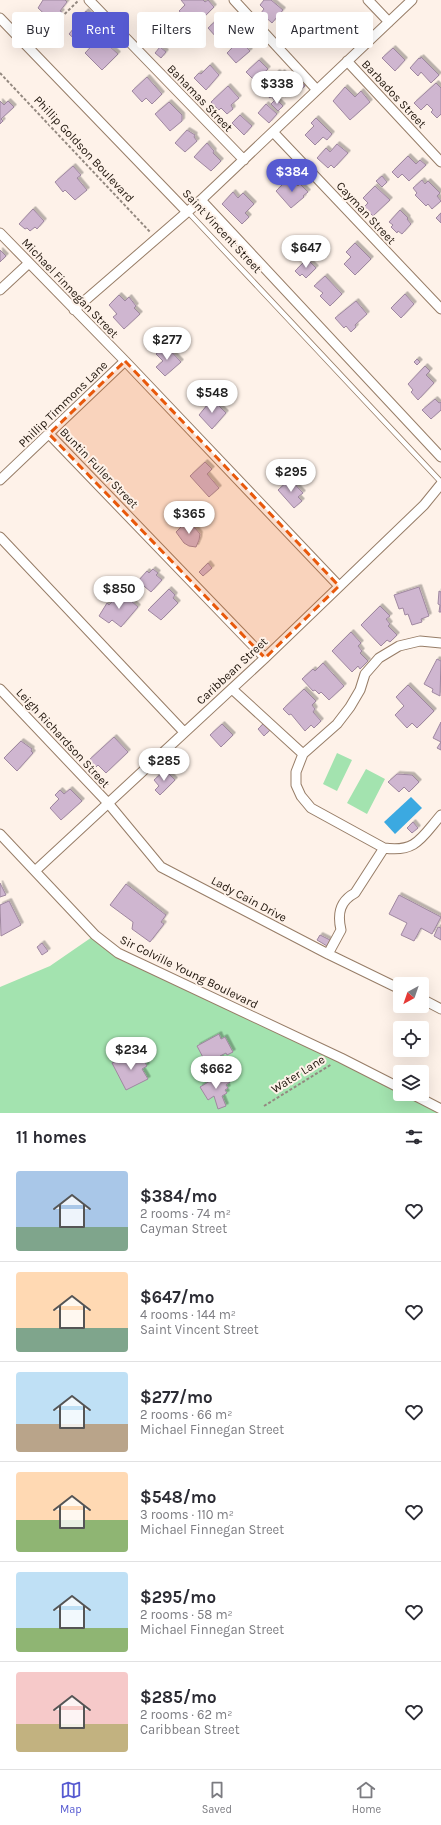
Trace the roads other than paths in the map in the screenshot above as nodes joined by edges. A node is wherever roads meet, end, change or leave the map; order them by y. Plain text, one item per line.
1 (89, 0) edge
2 (234, 0) edge
3 (368, 0) edge
4 (412, 0) edge
5 (0, 18) edge
6 (389, 22) junction
7 (347, 61) junction
8 (317, 90) junction
9 (274, 133) junction
10 (244, 160) junction
11 (441, 162) edge
12 (200, 200) junction
13 (187, 212) junction
14 (0, 233) edge
15 (28, 263) junction
16 (0, 290) edge
17 (441, 309) edge
18 (74, 310) junction
19 (125, 361) junction
20 (49, 434) junction
21 (441, 457) edge
22 (0, 480) edge
23 (441, 483) edge
24 (0, 537) edge
25 (339, 586) junction
26 (441, 644) edge
27 (265, 658) junction
28 (0, 689) edge
29 (232, 689) junction
30 (184, 732) junction
31 (304, 754) junction
32 (108, 803) junction
33 (441, 815) edge
34 (0, 834) edge
35 (384, 848) junction
36 (35, 871) junction
37 (328, 954) junction
38 (393, 986) edge
39 (429, 1003) edge
40 (441, 1009) edge
41 (393, 1084) edge
42 (426, 1101) edge
43 (441, 1109) edge

1 - 10 street, Bahamas Street
2 - 8 street
3 - 6 street
4 - 6 street
5 - 13 street, Saint Vincent Street
6 - 7 street
7 - 8 street
7 - 11 street, Barbados Street
8 - 9 street
9 - 10 street
9 - 17 street, Cayman Street
10 - 12 street
12 - 13 street
12 - 21 street, Saint Vincent Street
13 - 18 street
13 - 23 lane, Saint Vincent Street
14 - 15 street, Michael Finnegan Street
15 - 16 street
15 - 18 street, Michael Finnegan Street
18 - 19 street, Michael Finnegan Street
19 - 20 street, Phillip Timmons Lane
19 - 25 street, Michael Finnegan Street
20 - 22 street, Phillip Timmons Lane
20 - 27 street, Buntin Fuller Street
23 - 25 street, Caribbean Street
24 - 30 street
25 - 27 street, Caribbean Street
26 - 31 street
27 - 29 street, Caribbean Street
28 - 32 street, Leigh Richardson Street
29 - 30 street, Caribbean Street
29 - 31 street
30 - 32 street, Caribbean Street
31 - 35 street
32 - 36 street, Caribbean Street
32 - 37 street, Lady Cain Drive
33 - 35 street
34 - 36 street, Sir Colville Young Boulevard
35 - 37 street
36 - 41 street, Sir Colville Young Boulevard
37 - 38 street, Lady Cain Drive
39 - 40 street
42 - 43 street

